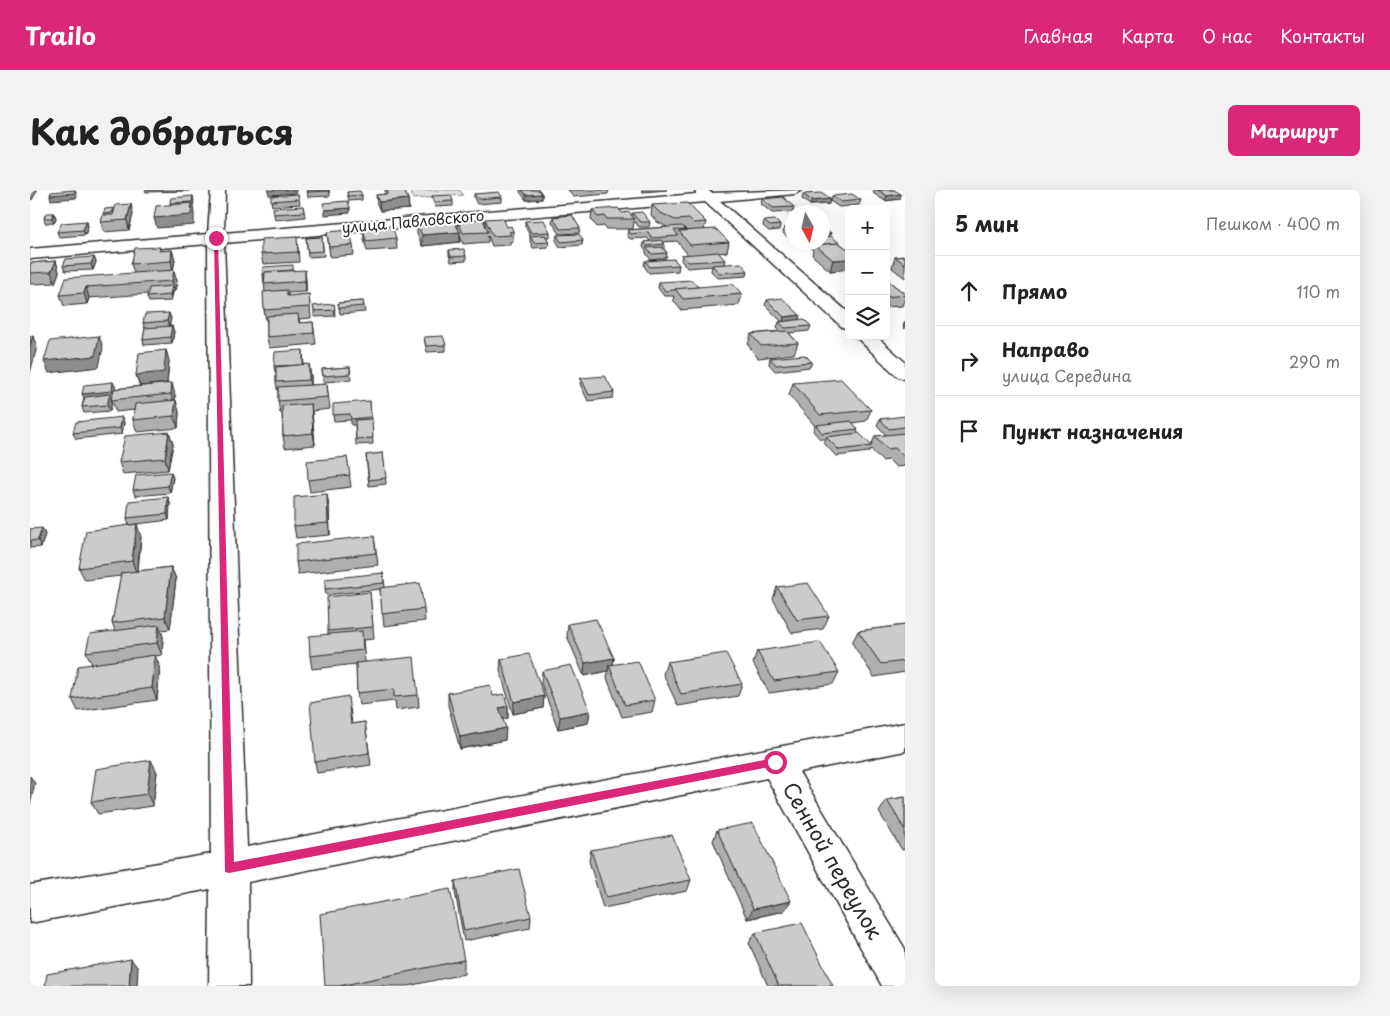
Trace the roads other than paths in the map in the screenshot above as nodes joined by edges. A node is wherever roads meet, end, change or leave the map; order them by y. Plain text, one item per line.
1 (218, 190) edge
2 (795, 190) edge
3 (704, 194) edge
4 (216, 238) junction
5 (30, 254) edge
6 (845, 319) edge
7 (868, 340) edge
8 (905, 373) edge
9 (905, 737) edge
10 (775, 762) junction
11 (229, 868) junction
12 (30, 904) edge
13 (229, 986) edge
14 (904, 986) edge

1 - 4 street
2 - 3 street, улица Павловского
3 - 4 street, улица Павловского
3 - 6 street
4 - 5 street, улица Павловского
4 - 11 street
7 - 8 street
9 - 10 street
10 - 11 street
10 - 14 street, Сенной переулок
11 - 12 street
11 - 13 street

